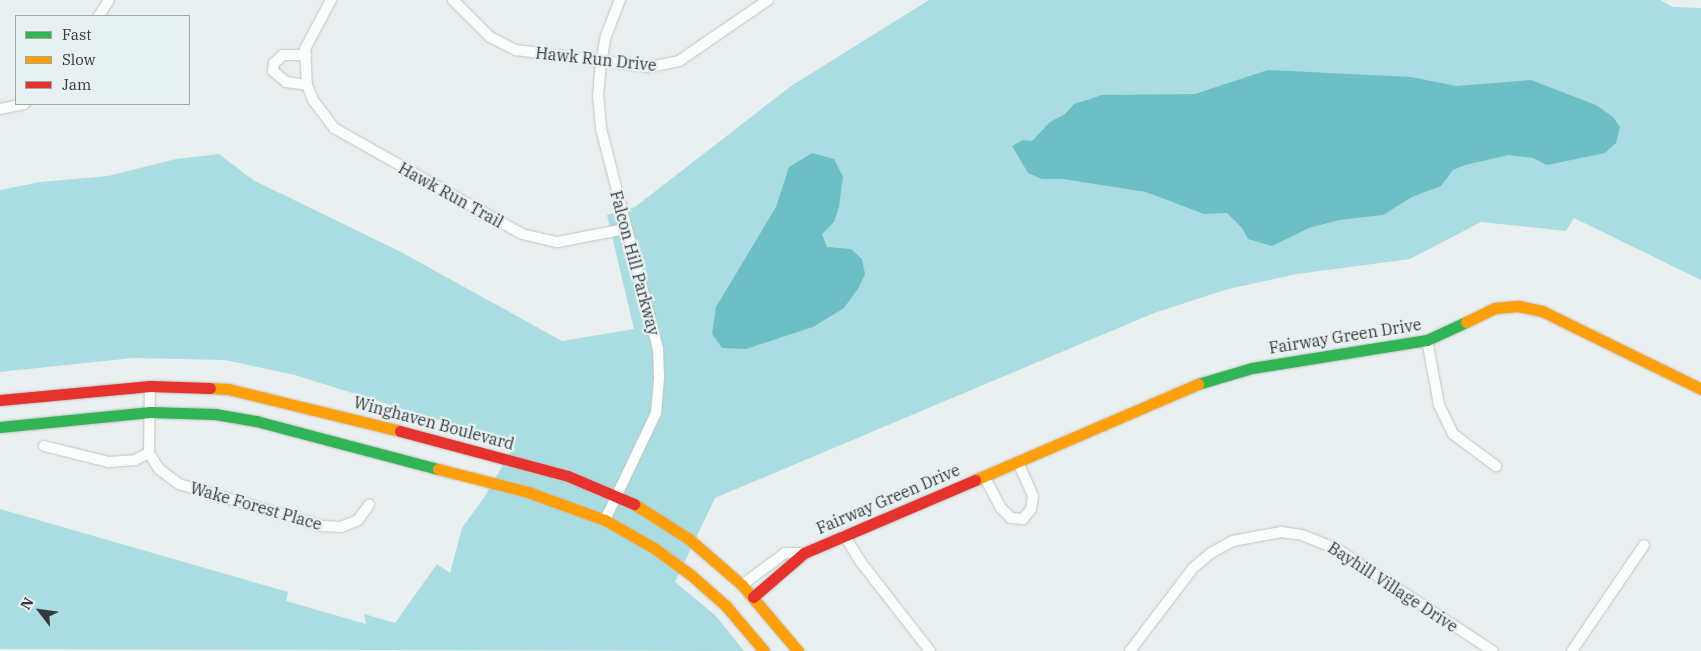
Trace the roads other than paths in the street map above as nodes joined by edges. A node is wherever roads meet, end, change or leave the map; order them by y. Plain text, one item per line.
1 (109, 0) edge
2 (331, 0) edge
3 (453, 0) edge
4 (620, 0) edge
5 (768, 0) edge
6 (100, 15) edge
7 (306, 55) junction
8 (601, 63) junction
9 (307, 85) junction
10 (19, 105) edge
11 (0, 109) edge
12 (625, 229) junction
13 (1427, 340) junction
14 (150, 386) junction
15 (1701, 389) edge
16 (0, 400) edge
17 (150, 412) junction
18 (0, 427) edge
19 (44, 446) dead end
20 (149, 453) junction
21 (1018, 462) junction
22 (1496, 466) dead end
23 (984, 476) junction
24 (616, 496) junction
25 (369, 505) dead end
26 (605, 520) junction
27 (844, 535) junction
28 (1644, 545) dead end
29 (804, 553) junction
30 (742, 586) junction
31 (753, 597) junction
32 (764, 651) edge
33 (798, 651) edge
34 (930, 651) edge
35 (1130, 651) edge
36 (1493, 651) edge
37 (1572, 651) edge

1 - 6 street
2 - 7 street, Hawk Run Trail
3 - 8 street, Hawk Run Drive
4 - 8 street, Falcon Hill Parkway
5 - 8 street, Hawk Run Drive
7 - 9 street, Hawk Run Trail
7 - 9 street
8 - 12 street, Falcon Hill Parkway
9 - 12 street, Hawk Run Trail
10 - 11 street
12 - 24 street, Falcon Hill Parkway
13 - 15 main road, Fairway Green Drive
13 - 21 main road, Fairway Green Drive
13 - 22 street
14 - 16 main road, Winghaven Boulevard
14 - 17 street
14 - 24 main road, Winghaven Boulevard
17 - 18 main road
17 - 20 street
17 - 26 main road
19 - 20 street
20 - 25 street, Wake Forest Place
21 - 23 main road, Fairway Green Drive
21 - 23 street, Fairway Green Drive
23 - 27 main road, Fairway Green Drive
24 - 26 street, Falcon Hill Parkway
24 - 30 main road, Winghaven Boulevard
26 - 32 main road
27 - 29 main road, Fairway Green Drive
27 - 34 street
28 - 37 street
29 - 30 street, Fairway Green Drive
29 - 31 main road, Fairway Green Drive
30 - 31 main road, Winghaven Boulevard
31 - 33 main road, Winghaven Boulevard
35 - 36 street, Bayhill Village Drive

